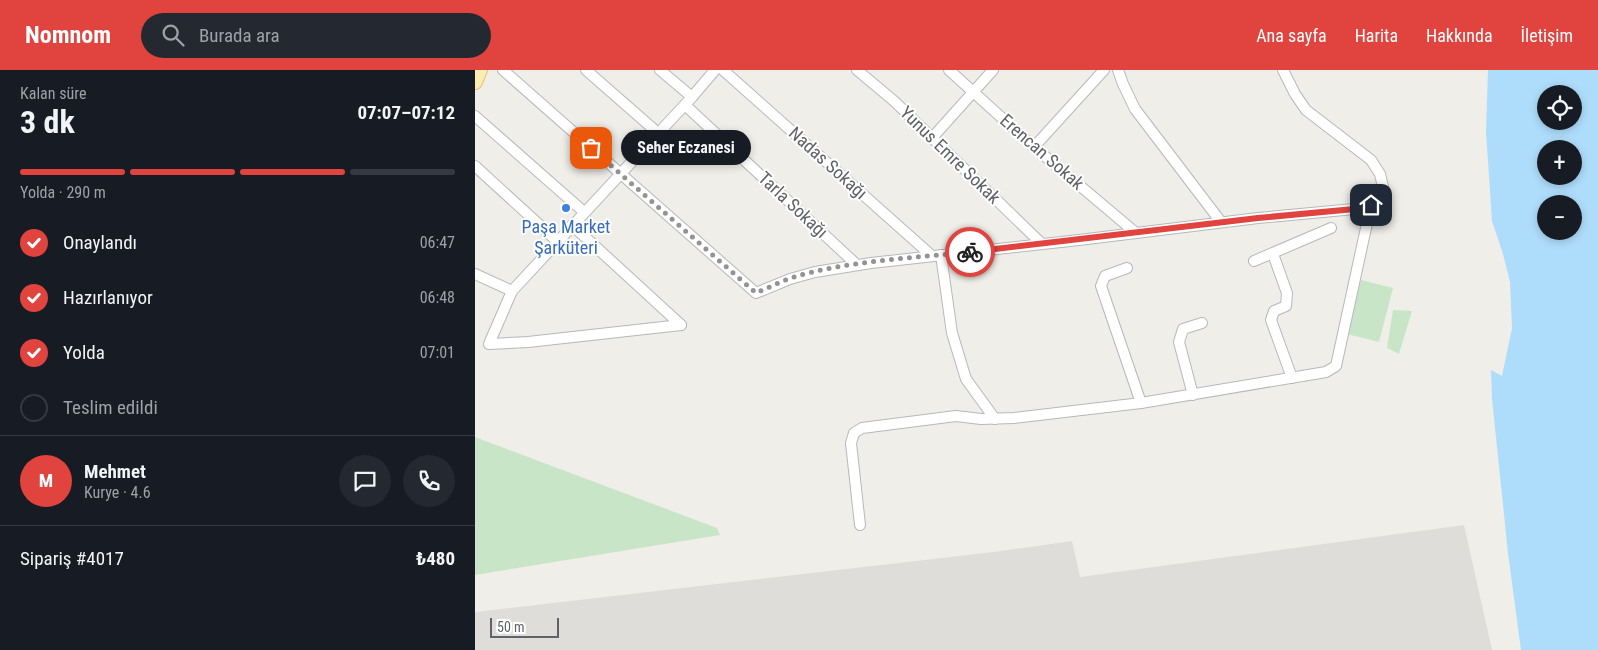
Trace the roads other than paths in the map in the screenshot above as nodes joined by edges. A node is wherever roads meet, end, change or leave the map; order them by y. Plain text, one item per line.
1 (480, 70) edge
2 (503, 70) edge
3 (586, 70) edge
4 (660, 70) edge
5 (715, 70) edge
6 (723, 70) edge
7 (857, 70) edge
8 (949, 70) edge
9 (993, 70) edge
10 (1104, 70) edge
11 (1118, 70) edge
12 (1286, 71) edge
13 (475, 82) edge
14 (974, 92) junction
15 (688, 101) junction
16 (475, 116) edge
17 (658, 133) junction
18 (933, 138) junction
19 (1034, 147) junction
20 (475, 166) edge
21 (621, 173) junction
22 (1371, 205) junction
23 (584, 212) junction
24 (1221, 222) junction
25 (572, 224) junction
26 (1331, 228) dead end
27 (1136, 233) junction
28 (557, 241) junction
29 (1041, 244) junction
30 (1273, 254) junction
31 (937, 256) junction
32 (1254, 261) dead end
33 (857, 265) junction
34 (1127, 268) dead end
35 (475, 274) edge
36 (512, 291) junction
37 (1203, 322) dead end
38 (1292, 378) junction
39 (1193, 395) junction
40 (1141, 403) junction
41 (995, 419) junction
42 (860, 525) dead end

1 - 13 main road
2 - 21 street
3 - 17 street
4 - 15 street, Tarla Sokağı
5 - 15 street
6 - 31 street, Nadas Sokağı
7 - 18 street, Yunus Emre Sokak
8 - 14 street, Erencan Sokak
9 - 14 street
10 - 19 street
11 - 24 street
12 - 22 street
14 - 18 street
14 - 19 street, Erencan Sokak
15 - 17 street
15 - 33 street, Tarla Sokağı
16 - 23 street
17 - 21 street
18 - 29 street, Yunus Emre Sokak
19 - 27 street, Erencan Sokak
20 - 28 street
21 - 23 street
21 - 33 street
22 - 24 street
22 - 38 street
23 - 25 street
24 - 27 street
25 - 28 street
25 - 36 street
26 - 30 street
27 - 29 street
28 - 36 street
29 - 31 street
30 - 32 street
30 - 38 street
31 - 33 street
31 - 41 street
34 - 40 street
35 - 36 street
37 - 39 street
38 - 39 street
39 - 40 street
40 - 41 street
41 - 42 street

